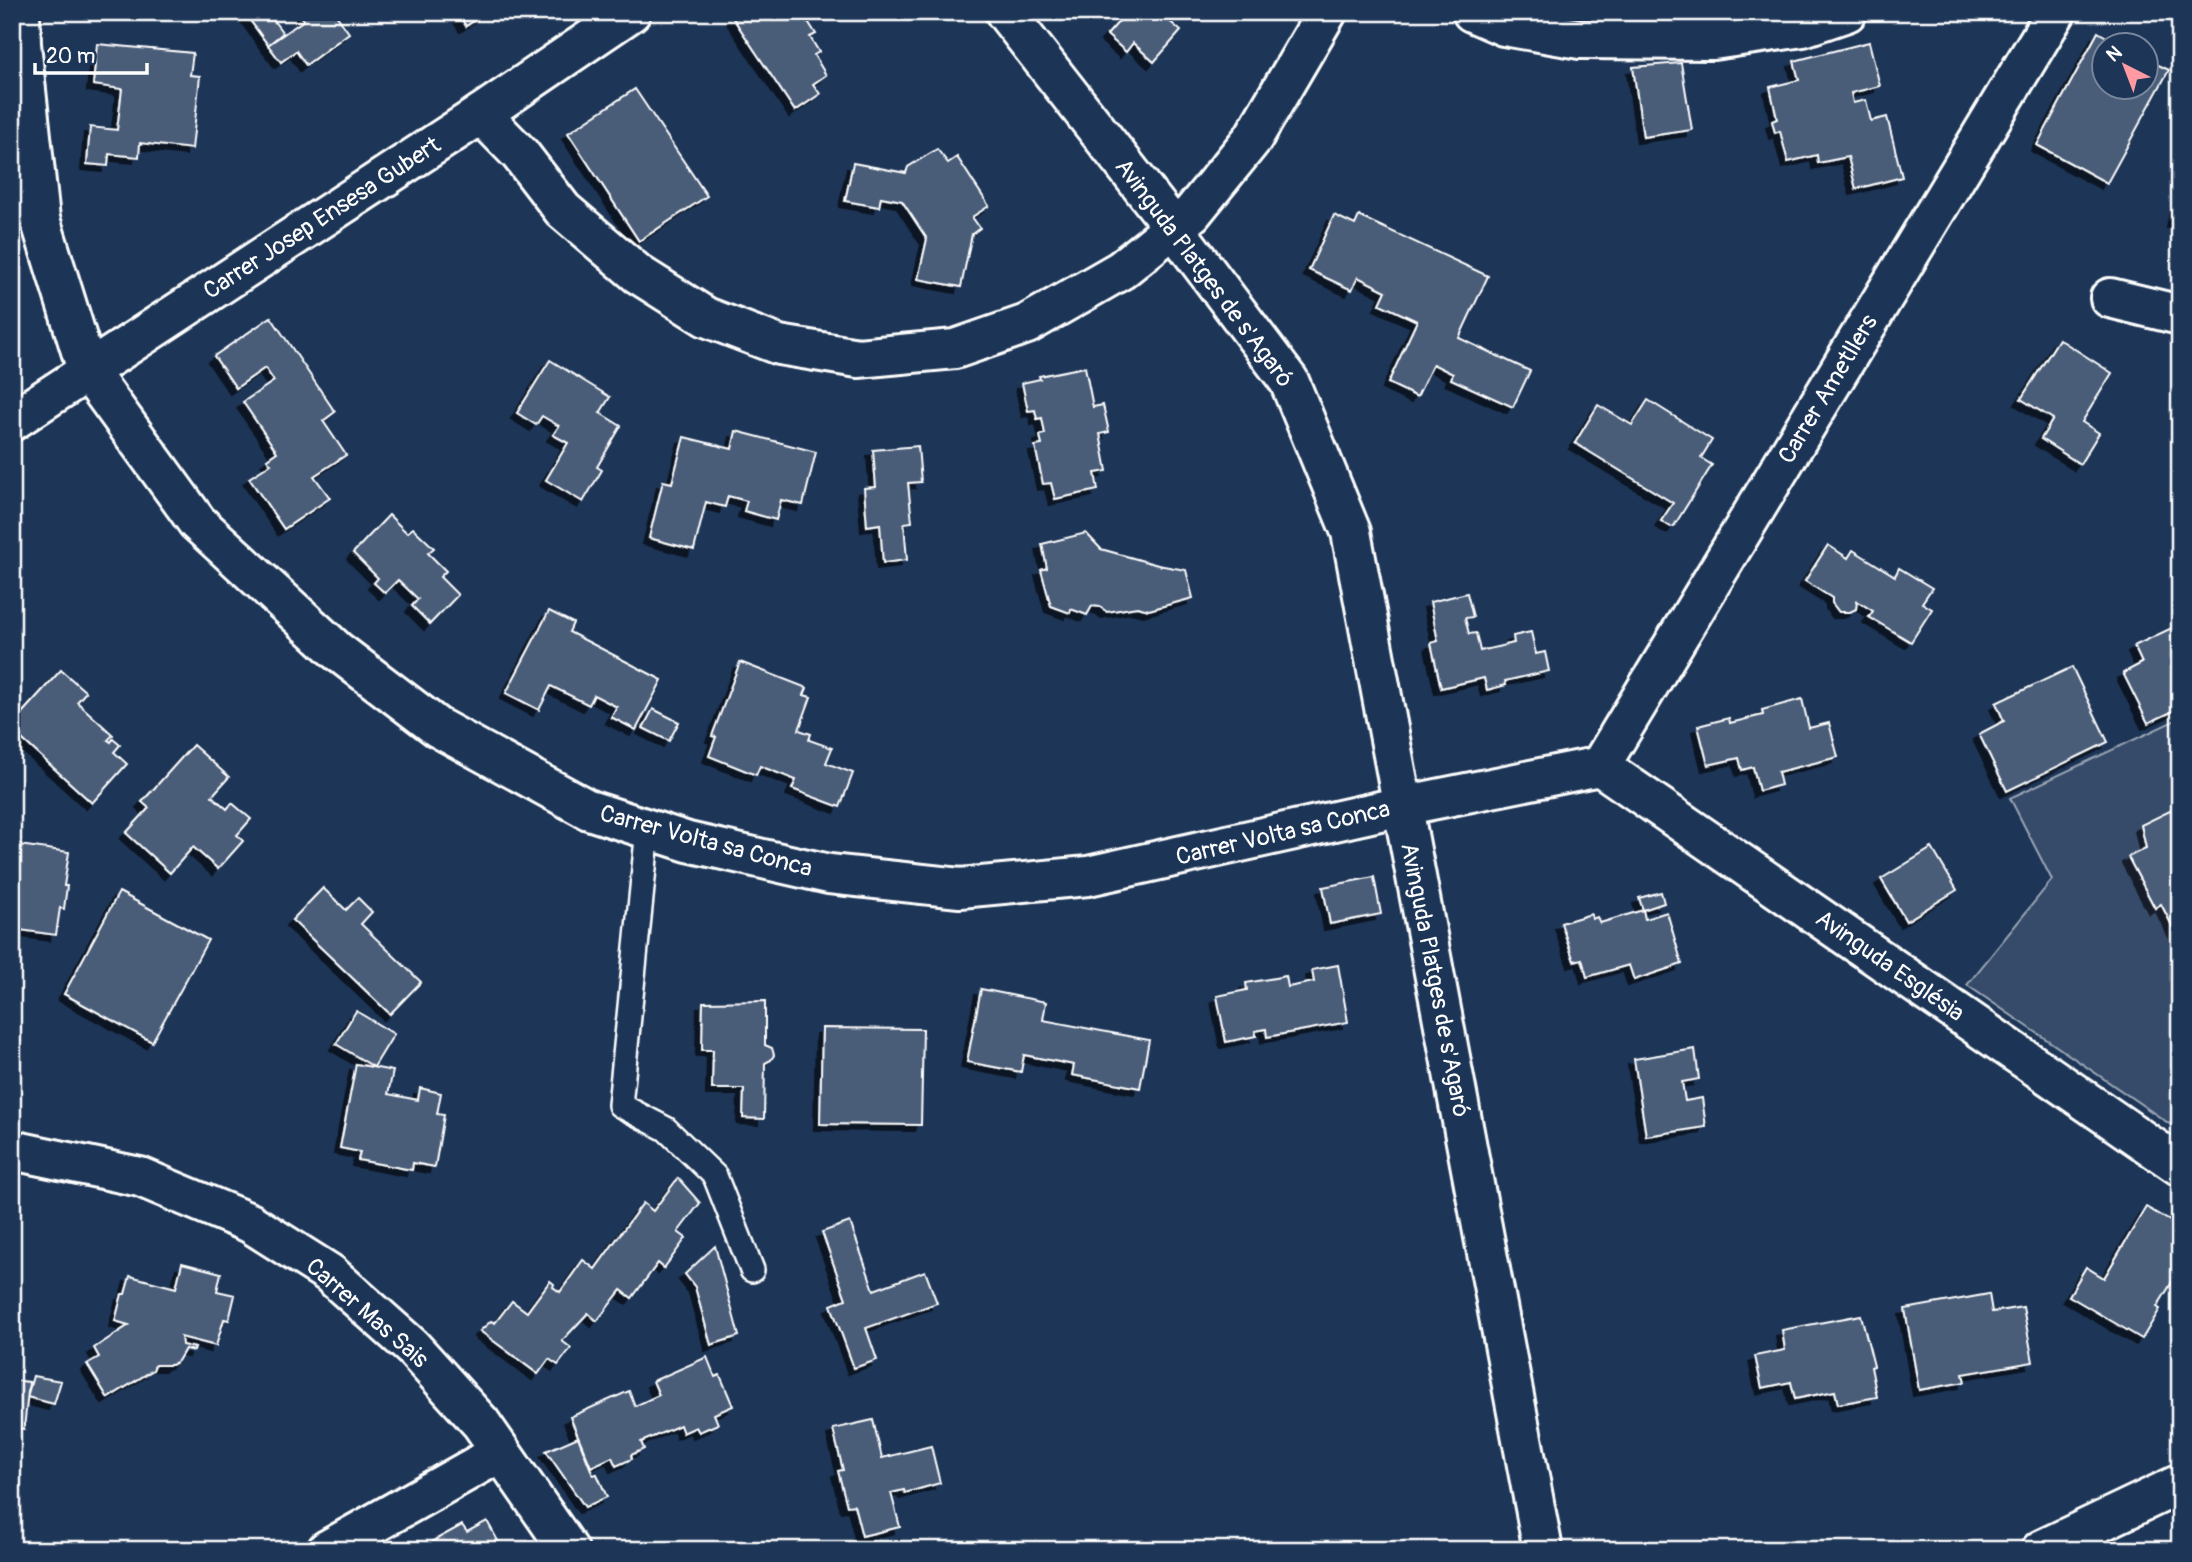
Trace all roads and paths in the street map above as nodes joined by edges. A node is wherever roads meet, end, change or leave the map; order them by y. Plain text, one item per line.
1 (20, 12) edge
2 (631, 12) edge
3 (1006, 12) edge
4 (1327, 12) edge
5 (1472, 12) edge
6 (1847, 12) edge
7 (2056, 12) edge
8 (481, 114) junction
9 (1174, 228) junction
10 (2110, 298) dead end
11 (2180, 315) edge
12 (87, 370) junction
13 (12, 421) edge
14 (1600, 766) junction
15 (1402, 806) junction
16 (648, 829) junction
17 (12, 1150) edge
18 (2180, 1166) edge
19 (752, 1270) dead end
20 (501, 1452) junction
21 (2180, 1484) edge
22 (327, 1550) edge
23 (569, 1550) edge
24 (1543, 1550) edge
25 (2041, 1550) edge

1 - 12 street, Carrer Volta sa Conca
2 - 8 street, Carrer Josep Ensesa Gubert
3 - 9 street, Avinguda Platges de s'Agaró
4 - 9 street
5 - 6 street
7 - 14 street, Carrer Ametllers
8 - 9 street
8 - 12 street, Carrer Josep Ensesa Gubert
9 - 15 street, Avinguda Platges de s'Agaró
10 - 11 street
12 - 13 street, Carrer Josep Ensesa Gubert
12 - 16 street, Carrer Volta sa Conca
14 - 15 street, Carrer Volta sa Conca
14 - 18 street, Avinguda Església
15 - 16 street, Carrer Volta sa Conca
15 - 24 street, Avinguda Platges de s'Agaró
16 - 19 lane
17 - 20 street, Carrer Mas Sais
20 - 22 street
20 - 23 street, Carrer Mas Sais
21 - 25 street

